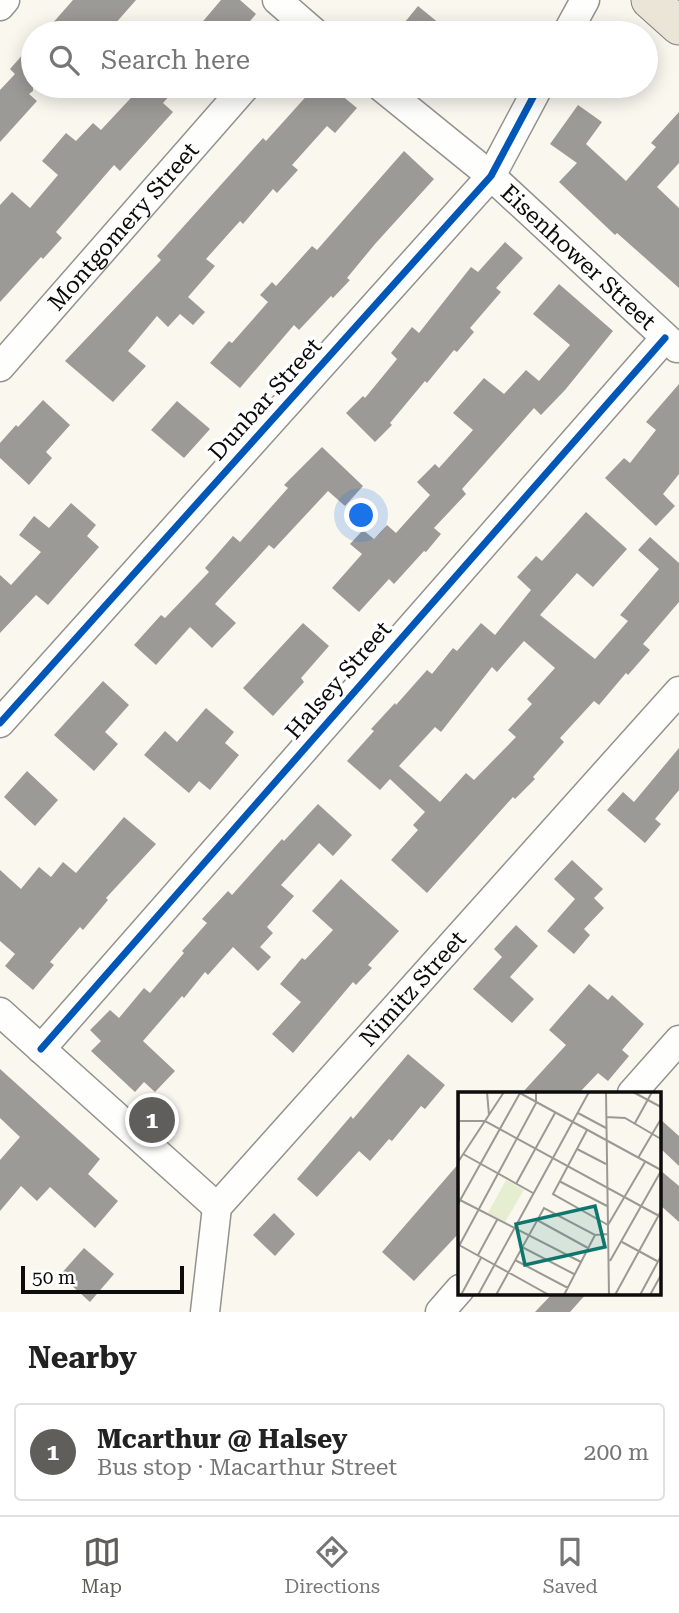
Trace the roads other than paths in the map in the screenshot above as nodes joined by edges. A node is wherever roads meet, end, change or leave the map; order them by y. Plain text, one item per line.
1 (5, 0) edge
2 (277, 0) edge
3 (585, 0) edge
4 (650, 0) edge
5 (0, 6) edge
6 (295, 21) edge
7 (574, 21) edge
8 (679, 26) edge
9 (236, 98) edge
10 (395, 98) edge
11 (533, 98) edge
12 (491, 176) junction
13 (672, 344) edge
14 (0, 368) edge
15 (679, 691) edge
16 (0, 723) edge
17 (0, 1012) edge
18 (679, 1040) edge
19 (41, 1049) junction
20 (633, 1092) edge
21 (218, 1208) junction
22 (458, 1291) edge
23 (205, 1312) edge
24 (440, 1312) edge

1 - 5 street
2 - 6 street
3 - 7 street
4 - 8 main road
9 - 14 street, Montgomery Street
10 - 12 street, Eisenhower Street
11 - 12 street, Dunbar Street
12 - 13 street, Eisenhower Street
12 - 16 street, Dunbar Street
13 - 19 street, Halsey Street
15 - 21 street, Nimitz Street
17 - 19 street
18 - 20 street
19 - 21 street
21 - 23 street
22 - 24 street

